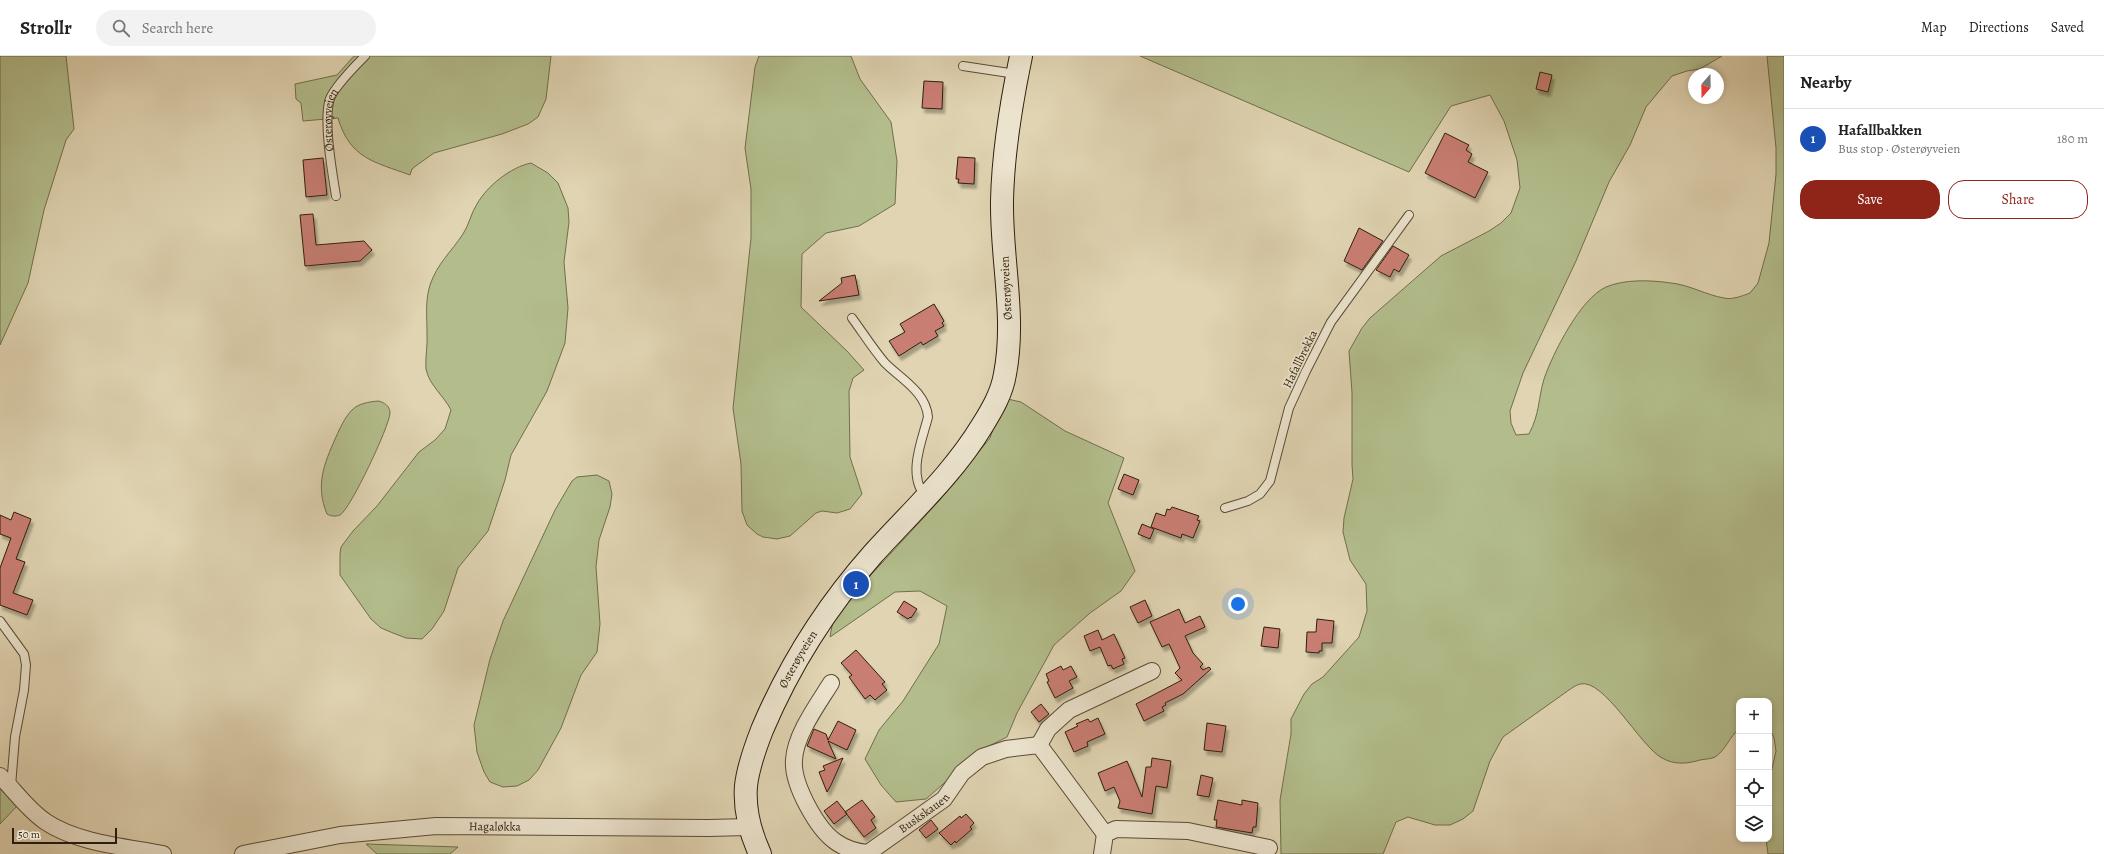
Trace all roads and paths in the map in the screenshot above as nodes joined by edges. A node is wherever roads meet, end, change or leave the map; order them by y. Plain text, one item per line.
1 (365, 56) edge
2 (1019, 65) edge
3 (963, 66) dead end
4 (336, 196) dead end
5 (1409, 216) dead end
6 (852, 318) dead end
7 (926, 496) junction
8 (1226, 508) dead end
9 (0, 622) edge
10 (1152, 671) dead end
11 (831, 683) dead end
12 (1039, 745) junction
13 (6, 782) edge
14 (748, 826) junction
15 (1104, 834) junction
16 (99, 848) edge
17 (1269, 848) dead end
18 (163, 854) edge
19 (243, 854) edge
20 (760, 854) edge
21 (868, 854) edge
22 (1102, 854) edge

1 - 4 lane, Østerøyveien
2 - 3 lane
2 - 7 main road, Østerøyveien
5 - 8 lane, Hafallbrekka
6 - 7 lane
7 - 14 main road, Østerøyveien
9 - 13 lane
10 - 12 street
11 - 21 street, Buskskauen
12 - 15 street
12 - 21 street, Buskskauen
13 - 16 street
14 - 19 street, Hagaløkka
14 - 20 main road, Østerøyveien
15 - 17 street
15 - 22 street
16 - 18 street

